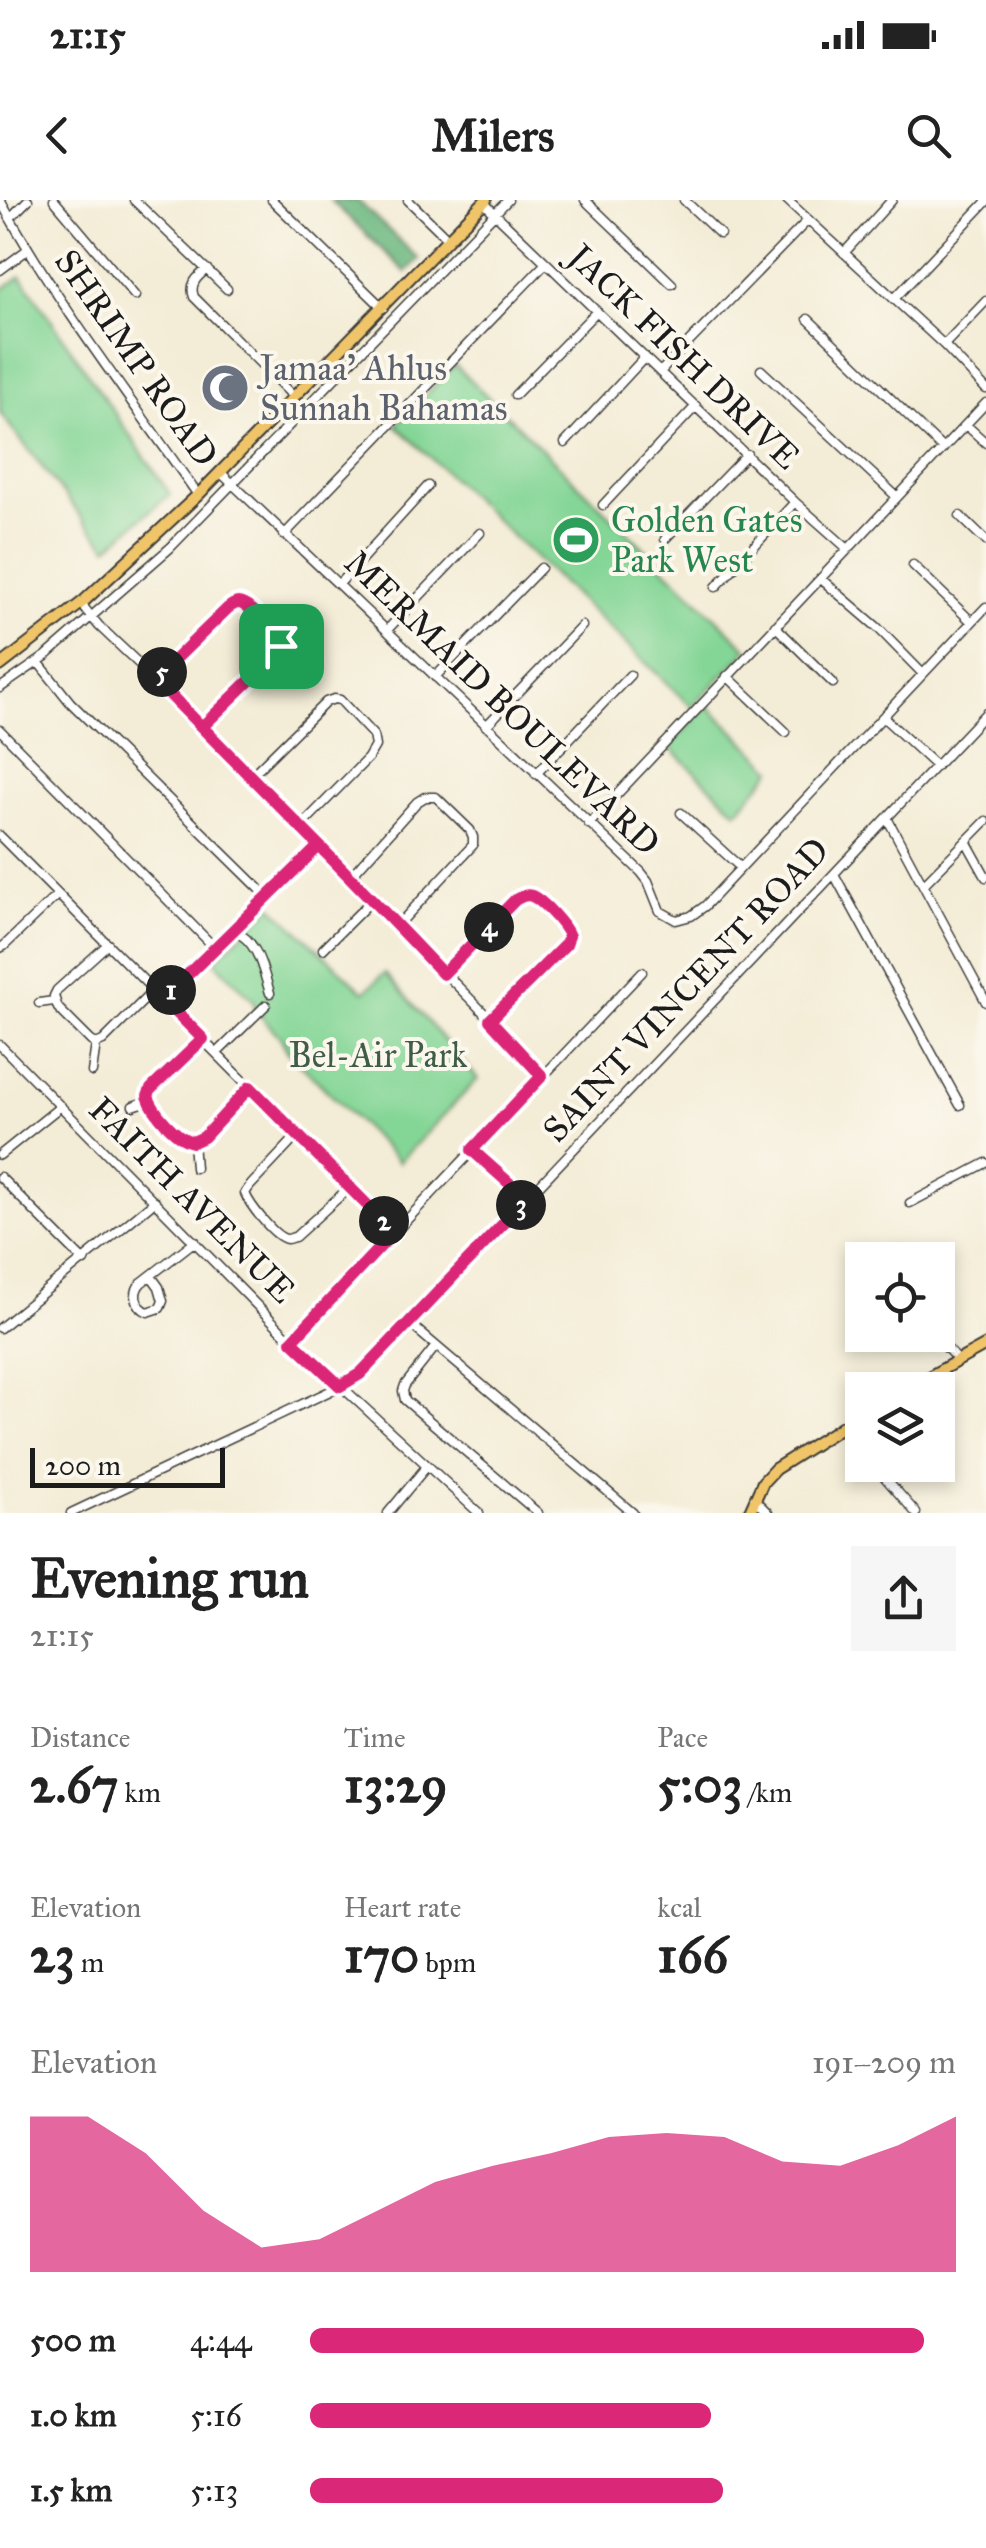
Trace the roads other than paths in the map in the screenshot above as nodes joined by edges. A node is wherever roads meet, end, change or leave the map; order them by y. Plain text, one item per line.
1 (0, 200) edge
2 (28, 200) edge
3 (54, 200) edge
4 (134, 200) edge
5 (272, 200) edge
6 (408, 200) edge
7 (508, 200) edge
8 (585, 200) edge
9 (684, 200) edge
10 (892, 200) edge
11 (485, 201) edge
12 (790, 201) edge
13 (986, 202) edge
14 (494, 214) junction
15 (10, 218) junction
16 (808, 220) junction
17 (720, 234) dead end
18 (448, 239) junction
19 (28, 250) junction
20 (844, 253) junction
21 (546, 262) junction
22 (207, 269) junction
23 (0, 270) edge
24 (672, 284) dead end
25 (228, 289) dead end
26 (135, 296) dead end
27 (894, 299) junction
28 (986, 301) edge
29 (383, 308) junction
30 (596, 311) junction
31 (808, 319) dead end
32 (944, 345) junction
33 (645, 357) junction
34 (761, 370) dead end
35 (662, 371) junction
36 (986, 389) edge
37 (515, 396) dead end
38 (294, 398) junction
39 (986, 403) edge
40 (696, 406) junction
41 (966, 425) junction
42 (565, 443) dead end
43 (986, 444) edge
44 (943, 449) junction
45 (747, 454) junction
46 (220, 472) junction
47 (231, 482) junction
48 (428, 486) dead end
49 (198, 495) junction
50 (897, 497) junction
51 (795, 502) junction
52 (602, 505) dead end
53 (960, 516) dead end
54 (480, 532) dead end
55 (284, 535) junction
56 (665, 539) dead end
57 (986, 541) edge
58 (848, 548) junction
59 (913, 565) dead end
60 (542, 568) dead end
61 (821, 579) junction
62 (339, 584) junction
63 (716, 587) dead end
64 (81, 604) junction
65 (986, 608) edge
66 (91, 617) junction
67 (972, 622) junction
68 (582, 626) dead end
69 (775, 626) junction
70 (387, 630) junction
71 (38, 662) junction
72 (0, 666) edge
73 (630, 674) dead end
74 (923, 674) junction
75 (727, 676) junction
76 (436, 677) junction
77 (155, 679) junction
78 (834, 682) dead end
79 (0, 688) edge
80 (883, 717) junction
81 (985, 718) edge
82 (486, 726) junction
83 (202, 727) junction
84 (0, 730) edge
85 (786, 732) dead end
86 (936, 766) junction
87 (536, 774) junction
88 (250, 776) junction
89 (681, 813) dead end
90 (887, 818) junction
91 (986, 821) edge
92 (589, 824) junction
93 (300, 828) junction
94 (0, 836) edge
95 (966, 841) junction
96 (319, 846) junction
97 (10, 847) junction
98 (0, 857) edge
99 (740, 867) junction
100 (834, 874) junction
101 (350, 877) junction
102 (986, 877) edge
103 (924, 885) junction
104 (58, 895) junction
105 (267, 896) junction
106 (372, 900) junction
107 (398, 926) junction
108 (233, 930) junction
109 (108, 944) junction
110 (0, 948) edge
111 (214, 948) junction
112 (323, 949) dead end
113 (642, 972) dead end
114 (443, 974) junction
115 (154, 990) junction
116 (270, 993) dead end
117 (163, 999) junction
118 (54, 1001) junction
119 (986, 1002) edge
120 (38, 1003) dead end
121 (266, 1005) dead end
122 (490, 1020) junction
123 (203, 1039) junction
124 (96, 1044) junction
125 (0, 1045) edge
126 (217, 1053) junction
127 (92, 1072) dead end
128 (542, 1076) junction
129 (250, 1087) junction
130 (148, 1101) junction
131 (960, 1105) dead end
132 (60, 1106) junction
133 (132, 1106) dead end
134 (298, 1135) junction
135 (193, 1142) junction
136 (472, 1150) junction
137 (0, 1155) edge
138 (986, 1163) edge
139 (195, 1168) dead end
140 (0, 1178) edge
141 (351, 1186) junction
142 (245, 1196) junction
143 (527, 1199) junction
144 (156, 1201) junction
145 (232, 1201) dead end
146 (910, 1203) dead end
147 (394, 1232) junction
148 (291, 1239) junction
149 (196, 1241) junction
150 (286, 1251) dead end
151 (84, 1262) junction
152 (151, 1276) junction
153 (409, 1323) junction
154 (0, 1328) edge
155 (292, 1341) junction
156 (986, 1345) edge
157 (436, 1346) junction
158 (950, 1352) edge
159 (958, 1360) junction
160 (937, 1372) edge
161 (340, 1386) junction
162 (845, 1424) edge
163 (841, 1426) junction
164 (845, 1431) edge
165 (426, 1466) junction
166 (889, 1482) edge
167 (754, 1500) junction
168 (909, 1505) junction
169 (75, 1512) edge
170 (388, 1513) edge
171 (479, 1513) edge
172 (538, 1513) edge
173 (632, 1513) edge
174 (748, 1513) edge
175 (768, 1513) edge
176 (898, 1513) edge
177 (916, 1513) edge

1 - 15 street, SHRIMP ROAD
2 - 15 street
3 - 26 street
4 - 22 street
5 - 29 street
6 - 18 street
7 - 14 street
8 - 24 street
9 - 17 street
10 - 20 street
11 - 14 street, JACK FISH DRIVE
11 - 18 main road
12 - 16 street
13 - 27 street
14 - 21 street, JACK FISH DRIVE
14 - 47 street
15 - 19 street, SHRIMP ROAD
16 - 20 street
16 - 35 street
18 - 29 main road
19 - 23 street
19 - 49 street, SHRIMP ROAD
20 - 27 street
21 - 30 street, JACK FISH DRIVE
21 - 55 street
22 - 25 street
22 - 38 street
27 - 32 street
28 - 32 street
29 - 38 main road
30 - 33 street, JACK FISH DRIVE
30 - 37 street
31 - 44 street
32 - 36 street
33 - 35 street, JACK FISH DRIVE
33 - 42 street
34 - 50 street
35 - 40 street, JACK FISH DRIVE
38 - 46 main road
39 - 41 street
40 - 45 street, JACK FISH DRIVE
40 - 52 street
41 - 43 street
41 - 44 street
44 - 50 street
45 - 51 street, JACK FISH DRIVE
45 - 56 street
46 - 47 street, MERMAID BOULEVARD
46 - 49 main road
47 - 55 street, MERMAID BOULEVARD
47 - 66 street
48 - 62 street
49 - 64 main road
50 - 58 street
51 - 58 street, JACK FISH DRIVE
51 - 63 street
53 - 57 street
54 - 70 street
55 - 62 street, MERMAID BOULEVARD
58 - 61 street
59 - 67 street
60 - 76 street
61 - 69 street
61 - 74 street
62 - 70 street, MERMAID BOULEVARD
64 - 66 street
64 - 72 main road
65 - 67 street, MERMAID BOULEVARD
66 - 71 street
66 - 77 street
67 - 74 street, MERMAID BOULEVARD
68 - 82 street
69 - 75 street
69 - 78 street
70 - 76 street, MERMAID BOULEVARD
71 - 79 street
71 - 105 street
73 - 87 street
74 - 80 street, MERMAID BOULEVARD
75 - 85 street
75 - 92 street
76 - 82 street, MERMAID BOULEVARD
77 - 83 street
77 - 83 street
80 - 86 street
80 - 99 street, MERMAID BOULEVARD
81 - 86 street, SAINT VINCENT ROAD
82 - 87 street, MERMAID BOULEVARD
83 - 88 street
84 - 111 street
86 - 90 street, SAINT VINCENT ROAD
87 - 92 street, MERMAID BOULEVARD
88 - 93 street
88 - 93 street
89 - 99 street
90 - 100 street, SAINT VINCENT ROAD
90 - 103 street
91 - 95 street
92 - 99 street, MERMAID BOULEVARD
93 - 96 street
94 - 97 street
95 - 102 street
95 - 103 street
96 - 101 street
96 - 105 street
97 - 98 street
97 - 104 street
100 - 131 street
100 - 143 street, SAINT VINCENT ROAD
101 - 106 street
101 - 107 street
103 - 119 street
104 - 109 street
104 - 110 street
105 - 108 street
106 - 107 street
106 - 112 street
107 - 114 street
108 - 111 street
108 - 116 street
109 - 115 street
109 - 118 street
111 - 117 street
113 - 128 street
114 - 122 street
114 - 122 street
115 - 117 street
115 - 124 street
117 - 123 street
118 - 120 street
118 - 124 street
121 - 126 street
122 - 128 street
123 - 126 street
123 - 130 street
124 - 127 street
125 - 132 street, FAITH AVENUE
126 - 129 street
128 - 136 street
129 - 134 street
129 - 135 street
130 - 133 street
130 - 135 street
132 - 137 street
132 - 144 street, FAITH AVENUE
134 - 141 street
134 - 142 street
135 - 139 street
136 - 143 street
136 - 147 street
138 - 146 street
140 - 151 street
141 - 147 street
141 - 148 street
142 - 145 street
142 - 148 street
143 - 153 street, SAINT VINCENT ROAD
144 - 149 street, FAITH AVENUE
144 - 151 street
147 - 155 street
148 - 150 street
149 - 152 street
149 - 155 street, FAITH AVENUE
151 - 154 street
152 - 152 street
153 - 157 street
153 - 161 street, SAINT VINCENT ROAD
155 - 161 street, FAITH AVENUE
156 - 159 main road
157 - 172 street
157 - 173 street
158 - 159 street
159 - 160 main road
161 - 165 street, FAITH AVENUE
161 - 169 street, SAINT VINCENT ROAD
162 - 163 main road
163 - 164 street
163 - 167 main road
165 - 170 street
165 - 171 street, FAITH AVENUE
166 - 168 street
167 - 174 main road
167 - 175 street
168 - 176 street
168 - 177 street

